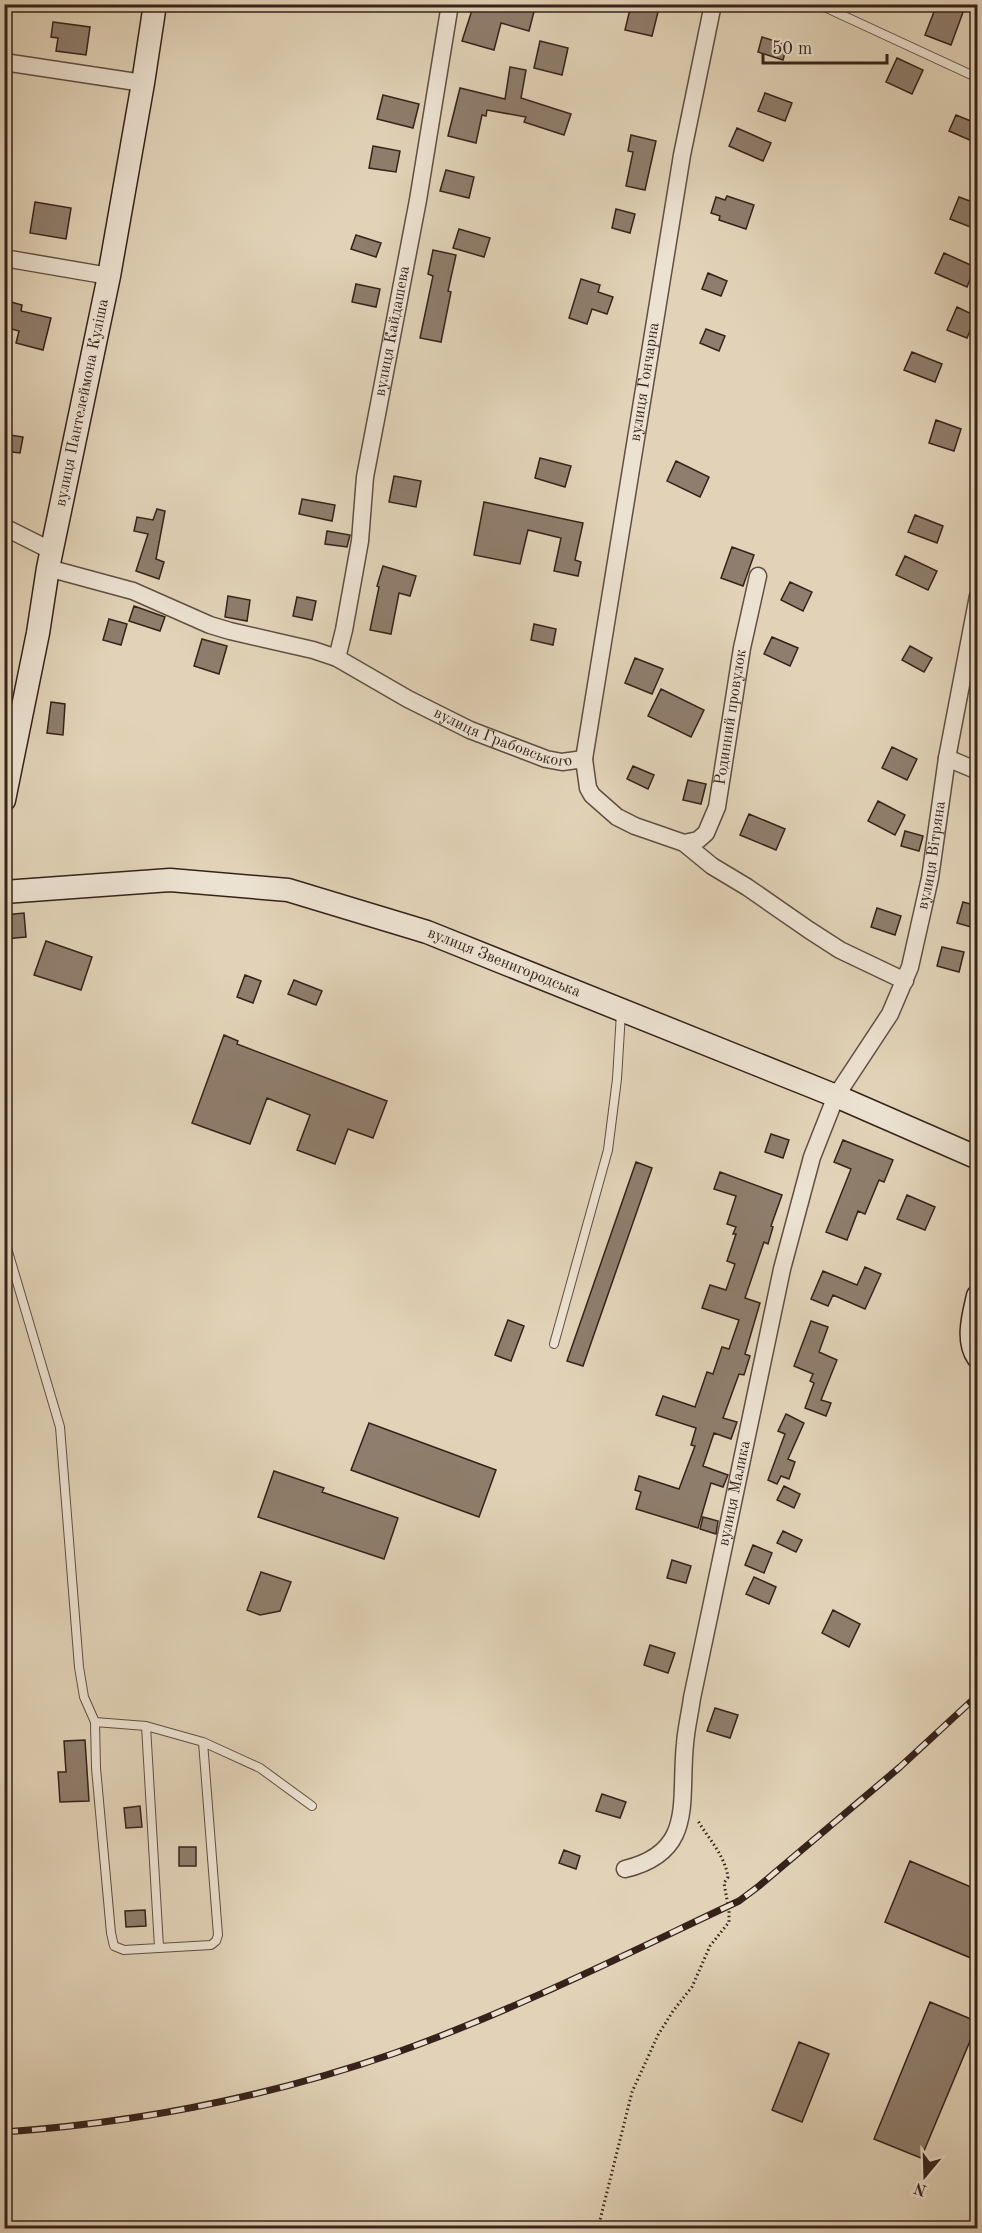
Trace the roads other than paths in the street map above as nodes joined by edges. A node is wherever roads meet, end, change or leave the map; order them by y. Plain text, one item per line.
1 (155, 4) edge
2 (450, 4) edge
3 (713, 4) edge
4 (818, 4) edge
5 (4, 62) edge
6 (978, 78) edge
7 (143, 84) junction
8 (4, 258) edge
9 (109, 276) junction
10 (4, 527) edge
11 (50, 559) junction
12 (758, 576) dead end
13 (978, 596) edge
14 (337, 658) junction
15 (13, 708) edge
16 (947, 758) junction
17 (584, 759) junction
18 (978, 771) edge
19 (4, 800) edge
20 (684, 843) junction
21 (4, 892) edge
22 (905, 981) junction
23 (621, 1009) junction
24 (836, 1096) junction
25 (978, 1158) edge
26 (4, 1238) edge
27 (978, 1296) edge
28 (554, 1344) dead end
29 (978, 1357) edge
30 (95, 1722) junction
31 (146, 1726) junction
32 (203, 1742) junction
33 (312, 1806) dead end
34 (625, 1869) dead end
35 (159, 1947) junction

1 - 7 street, вулиця Пантелеймона Куліша
2 - 14 street, вулиця Кайдашева
3 - 17 street, вулиця Гончарна
4 - 6 lane
5 - 7 street
7 - 9 street, вулиця Пантелеймона Куліша
8 - 9 street
9 - 11 street, вулиця Пантелеймона Куліша
10 - 11 street, вулиця Грабовського
11 - 14 street, вулиця Грабовського
11 - 15 street, вулиця Пантелеймона Куліша
12 - 20 street, Родинний провулок
13 - 16 street, вулиця Вітряна
14 - 17 street, вулиця Грабовського
15 - 19 street, вулиця Пантелеймона Куліша
16 - 18 street
16 - 22 street, вулиця Вітряна
17 - 20 street, вулиця Грабовського
20 - 22 street, вулиця Грабовського
21 - 23 street, вулиця Звенигородська
22 - 24 street, вулиця Вітряна
23 - 24 street, вулиця Звенигородська
23 - 28 lane
24 - 25 street, вулиця Звенигородська
24 - 34 street, вулиця Малика
26 - 30 lane
27 - 29 street
30 - 31 lane
30 - 35 lane
31 - 32 lane
31 - 35 lane
32 - 33 lane
32 - 35 lane

